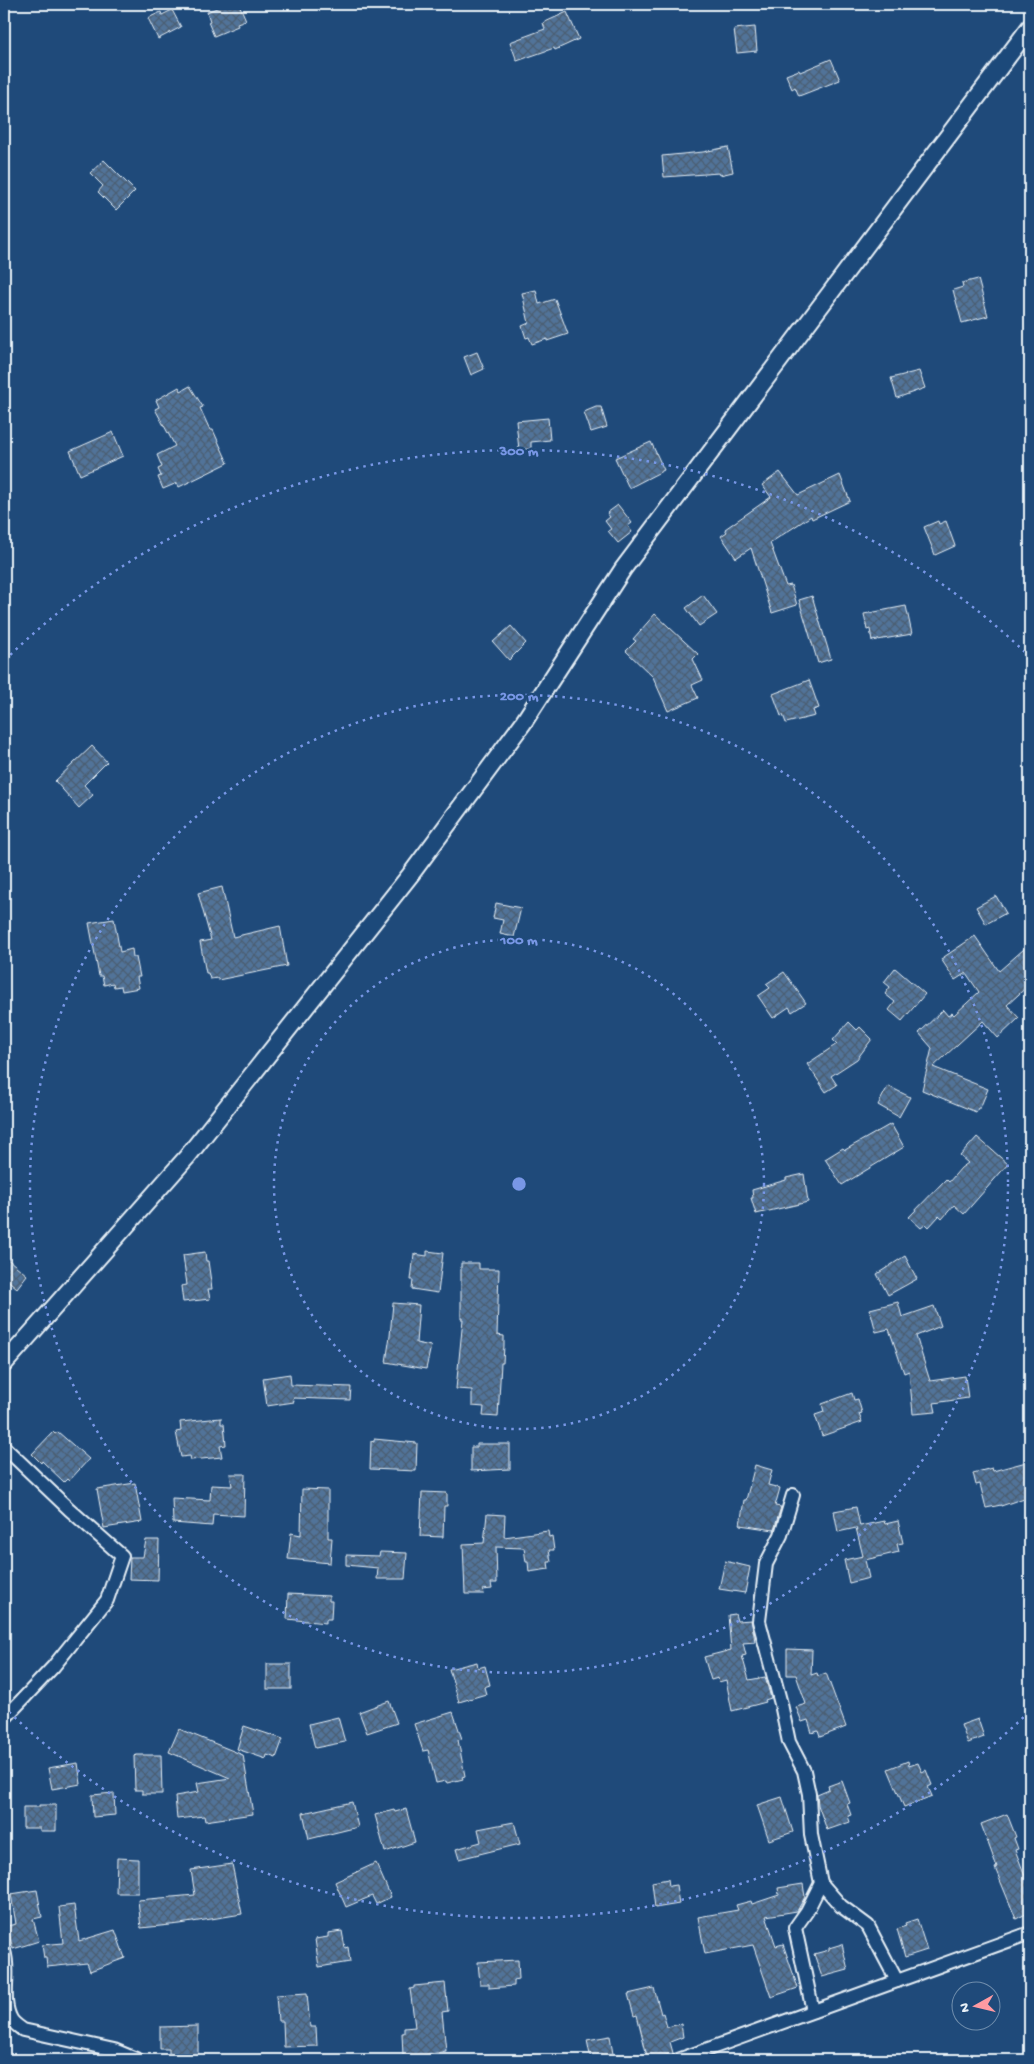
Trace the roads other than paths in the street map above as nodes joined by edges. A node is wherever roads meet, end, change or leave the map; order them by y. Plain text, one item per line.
1 (1030, 27) edge
2 (4, 1364) edge
3 (4, 1447) edge
4 (793, 1495) dead end
5 (4, 1719) edge
6 (821, 1883) junction
7 (1030, 1933) edge
8 (4, 1951) edge
9 (897, 1981) junction
10 (814, 2011) junction
11 (138, 2060) edge
12 (678, 2060) edge

1 - 2 street
3 - 5 street
4 - 6 street
6 - 9 street
6 - 10 street
7 - 9 street
8 - 11 street
9 - 10 street
10 - 12 street

